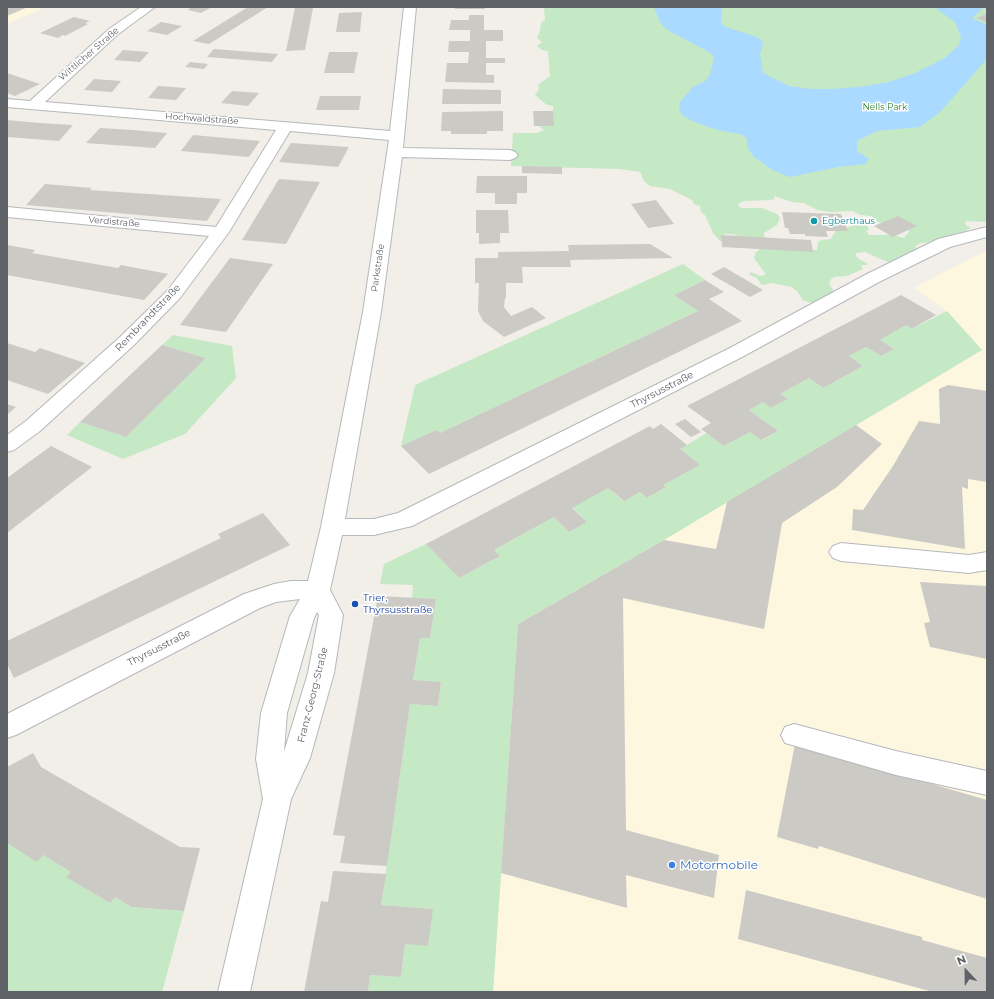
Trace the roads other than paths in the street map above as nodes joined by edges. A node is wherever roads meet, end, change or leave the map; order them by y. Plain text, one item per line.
1 (149, 7) edge
2 (410, 7) edge
3 (7, 103) edge
4 (32, 106) junction
5 (286, 126) junction
6 (396, 144) junction
7 (510, 155) dead end
8 (7, 212) edge
9 (221, 232) junction
10 (987, 232) edge
11 (7, 445) edge
12 (332, 527) junction
13 (841, 552) dead end
14 (987, 561) edge
15 (318, 590) junction
16 (7, 726) edge
17 (794, 735) dead end
18 (987, 783) edge
19 (277, 799) junction
20 (234, 992) edge

1 - 4 street, Wittlicher Straße
2 - 6 street, Parkstraße
3 - 4 street, Hochwaldstraße
4 - 5 street, Hochwaldstraße
5 - 6 street, Hochwaldstraße
5 - 9 street, Rembrandtstraße
6 - 7 street, Hochwaldstraße
6 - 12 street, Parkstraße
8 - 9 street, Verdistraße
9 - 11 street, Rembrandtstraße
10 - 12 street, Thyrsusstraße
12 - 15 street, Franz-Georg-Straße
13 - 14 street
15 - 16 street, Thyrsusstraße
15 - 19 street, Franz-Georg-Straße
15 - 19 street, Franz-Georg-Straße
17 - 18 street
19 - 20 street, Franz-Georg-Straße

